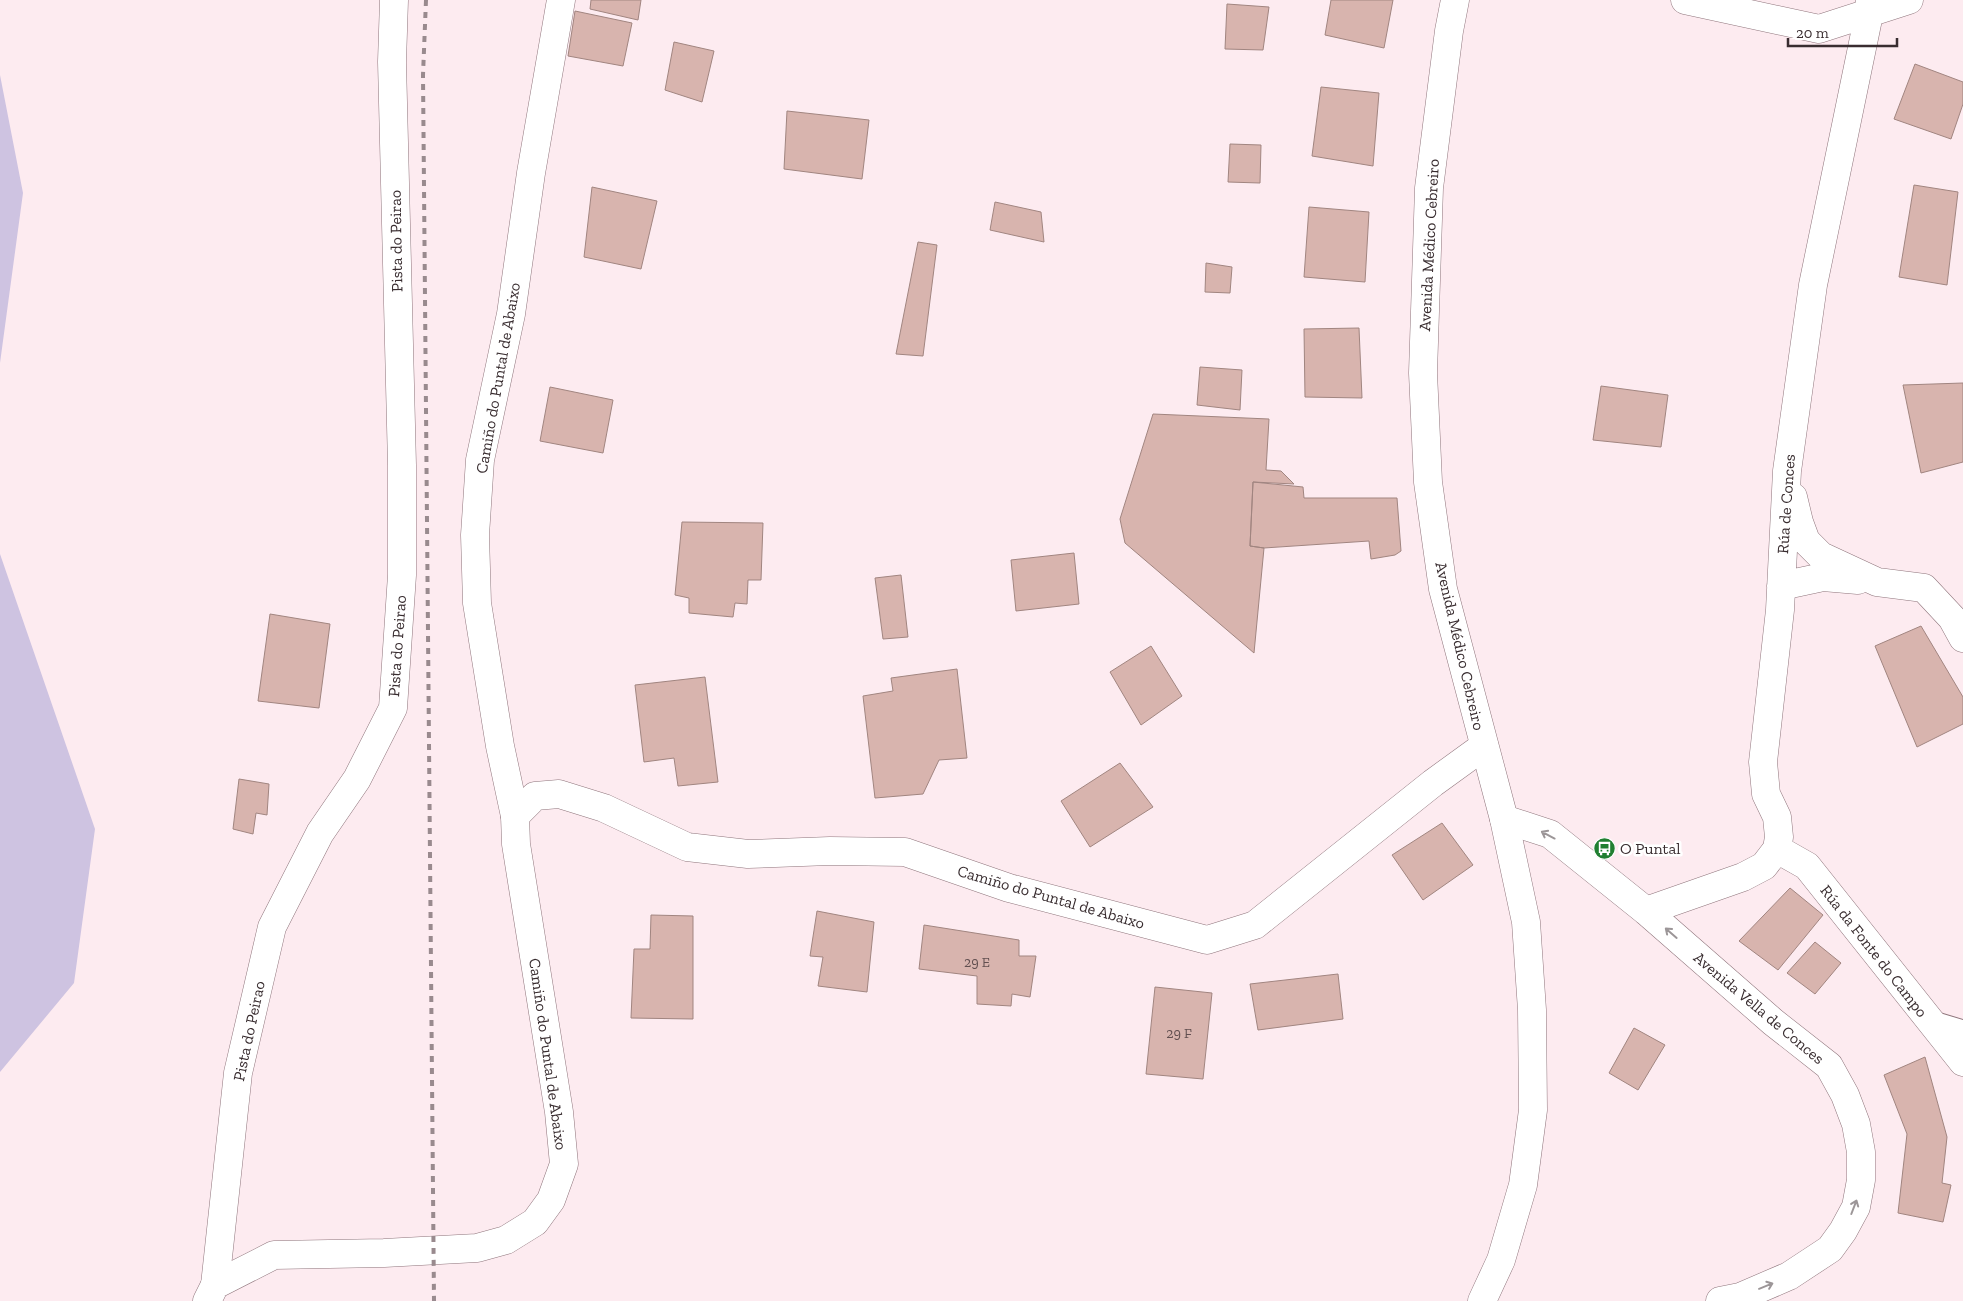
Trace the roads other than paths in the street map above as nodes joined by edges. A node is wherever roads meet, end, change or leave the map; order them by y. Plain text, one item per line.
1 (394, 0) edge
2 (561, 0) edge
3 (1455, 0) edge
4 (1685, 0) edge
5 (1909, 0) edge
6 (1869, 7) edge
7 (1787, 471) junction
8 (1877, 582) junction
9 (1781, 586) junction
10 (1963, 638) edge
11 (1484, 746) junction
12 (515, 816) junction
13 (1504, 819) junction
14 (1777, 849) junction
15 (1646, 911) junction
16 (1930, 1021) junction
17 (1963, 1031) edge
18 (1963, 1062) edge
19 (211, 1293) edge
20 (1482, 1301) edge
21 (1720, 1301) edge

1 - 19 street, Pista do Peirao
2 - 12 street, Camiño do Puntal de Abaixo
3 - 11 street, Avenida Médico Cebreiro
4 - 6 street
5 - 6 street
6 - 7 street, Rúa de Conces
7 - 8 street
7 - 9 street, Rúa de Conces
8 - 9 street
8 - 10 street
9 - 14 street, Rúa de Conces
11 - 12 street, Camiño do Puntal de Abaixo
11 - 13 street, Avenida Médico Cebreiro
12 - 19 street, Camiño do Puntal de Abaixo
15 -> 13 street, Avenida Vella de Conces
13 - 20 street, Avenida Médico Cebreiro
14 - 15 street
14 - 16 street, Rúa da Fonte do Campo
21 -> 15 street, Avenida Vella de Conces
16 - 17 lane
16 - 18 street, Rúa da Fonte do Campo

